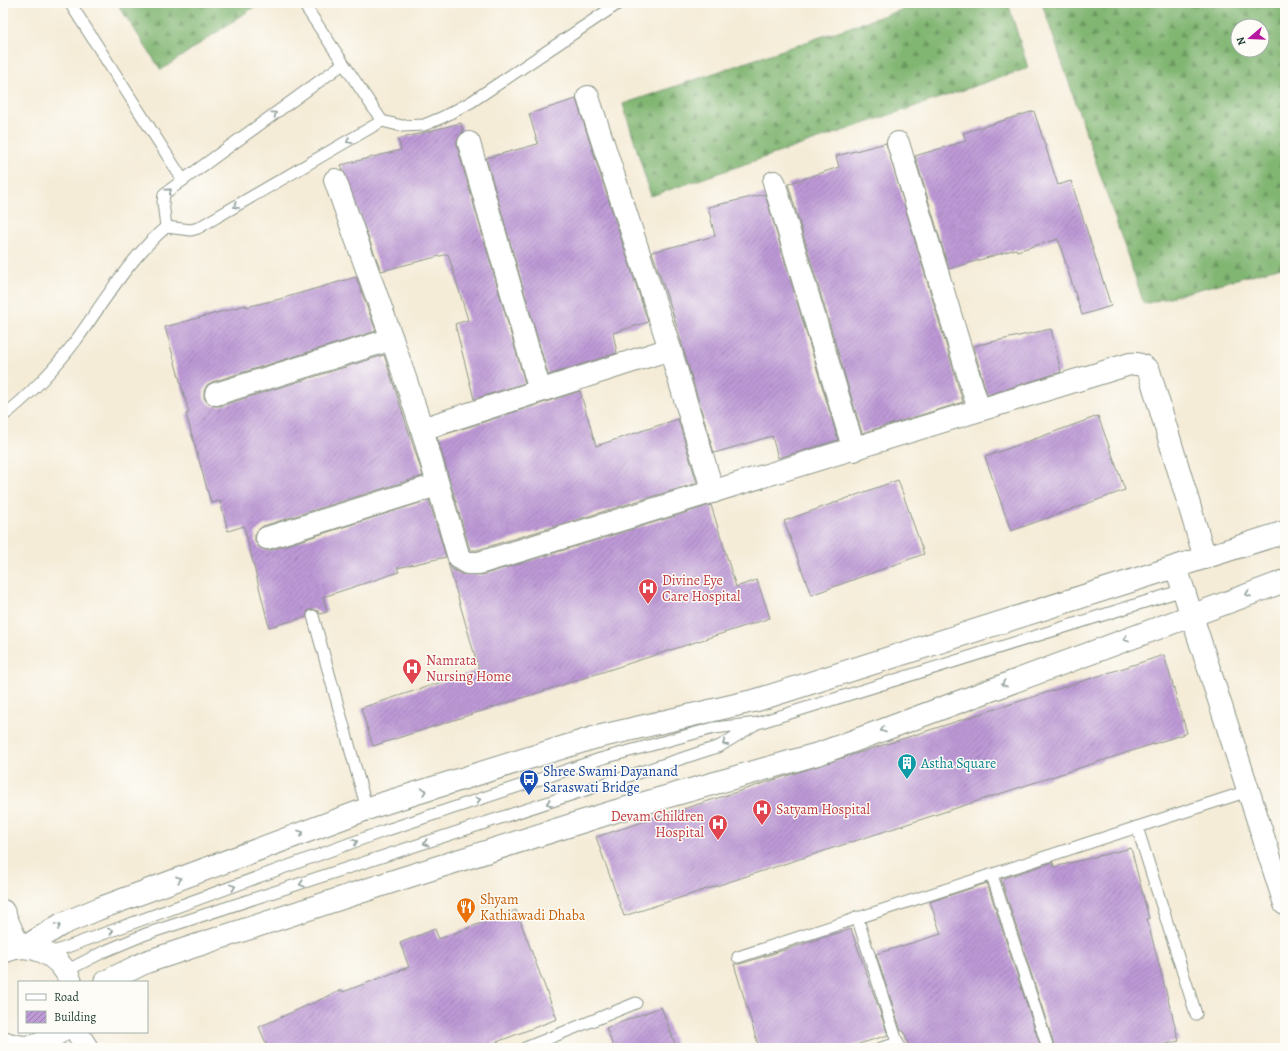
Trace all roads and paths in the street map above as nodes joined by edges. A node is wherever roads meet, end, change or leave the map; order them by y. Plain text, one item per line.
1 (70, 3) edge
2 (620, 3) edge
3 (306, 4) edge
4 (343, 64) junction
5 (588, 97) dead end
6 (382, 121) junction
7 (469, 143) dead end
8 (898, 143) dead end
9 (183, 180) junction
10 (335, 180) dead end
11 (774, 182) dead end
12 (166, 227) junction
13 (392, 339) junction
14 (670, 349) junction
15 (540, 391) junction
16 (216, 394) dead end
17 (979, 410) junction
18 (3, 416) edge
19 (422, 429) junction
20 (854, 450) junction
21 (437, 485) junction
22 (713, 492) junction
23 (1285, 532) edge
24 (267, 538) dead end
25 (1206, 558) junction
26 (1176, 567) junction
27 (1285, 581) edge
28 (1183, 590) junction
29 (1191, 615) junction
30 (313, 616) dead end
31 (758, 722) junction
32 (1248, 791) junction
33 (367, 809) junction
34 (1137, 827) junction
35 (992, 875) junction
36 (1285, 904) edge
37 (3, 911) edge
38 (857, 917) junction
39 (16, 949) edge
40 (48, 954) junction
41 (738, 957) dead end
42 (68, 976) edge
43 (107, 981) edge
44 (636, 1003) dead end
45 (1196, 1014) dead end
46 (78, 1033) edge
47 (3, 1042) edge
48 (48, 1043) edge
49 (898, 1045) edge
50 (87, 1048) edge
51 (525, 1048) edge
52 (881, 1048) edge
53 (1048, 1048) edge

1 - 9 lane
2 - 6 lane
3 - 4 lane
4 - 6 lane
9 -> 4 lane
5 - 14 street
6 -> 12 lane
7 - 15 street
8 - 17 street
12 -> 9 lane
10 - 13 street
11 - 20 street
12 - 18 lane
13 - 16 street
13 - 19 street
14 - 15 street
14 - 22 street
15 - 19 street
17 - 20 street
17 - 25 street
19 - 21 street
20 - 22 street
21 - 22 street
21 - 24 street
23 - 25 street
25 - 26 street
26 - 28 street
33 -> 26 street
27 -> 29 street
28 - 29 street
28 - 31 lane
29 - 32 street
29 -> 43 street
30 - 33 lane
40 -> 31 lane
31 -> 42 lane
32 - 34 lane
32 - 36 street
39 -> 33 street
34 - 35 lane
34 - 45 lane
35 - 38 lane
35 - 53 lane
37 - 39 street
38 - 41 lane
38 - 49 lane
39 - 40 street
40 - 42 street
44 - 51 lane
46 - 50 street
47 - 48 street
49 - 52 lane

